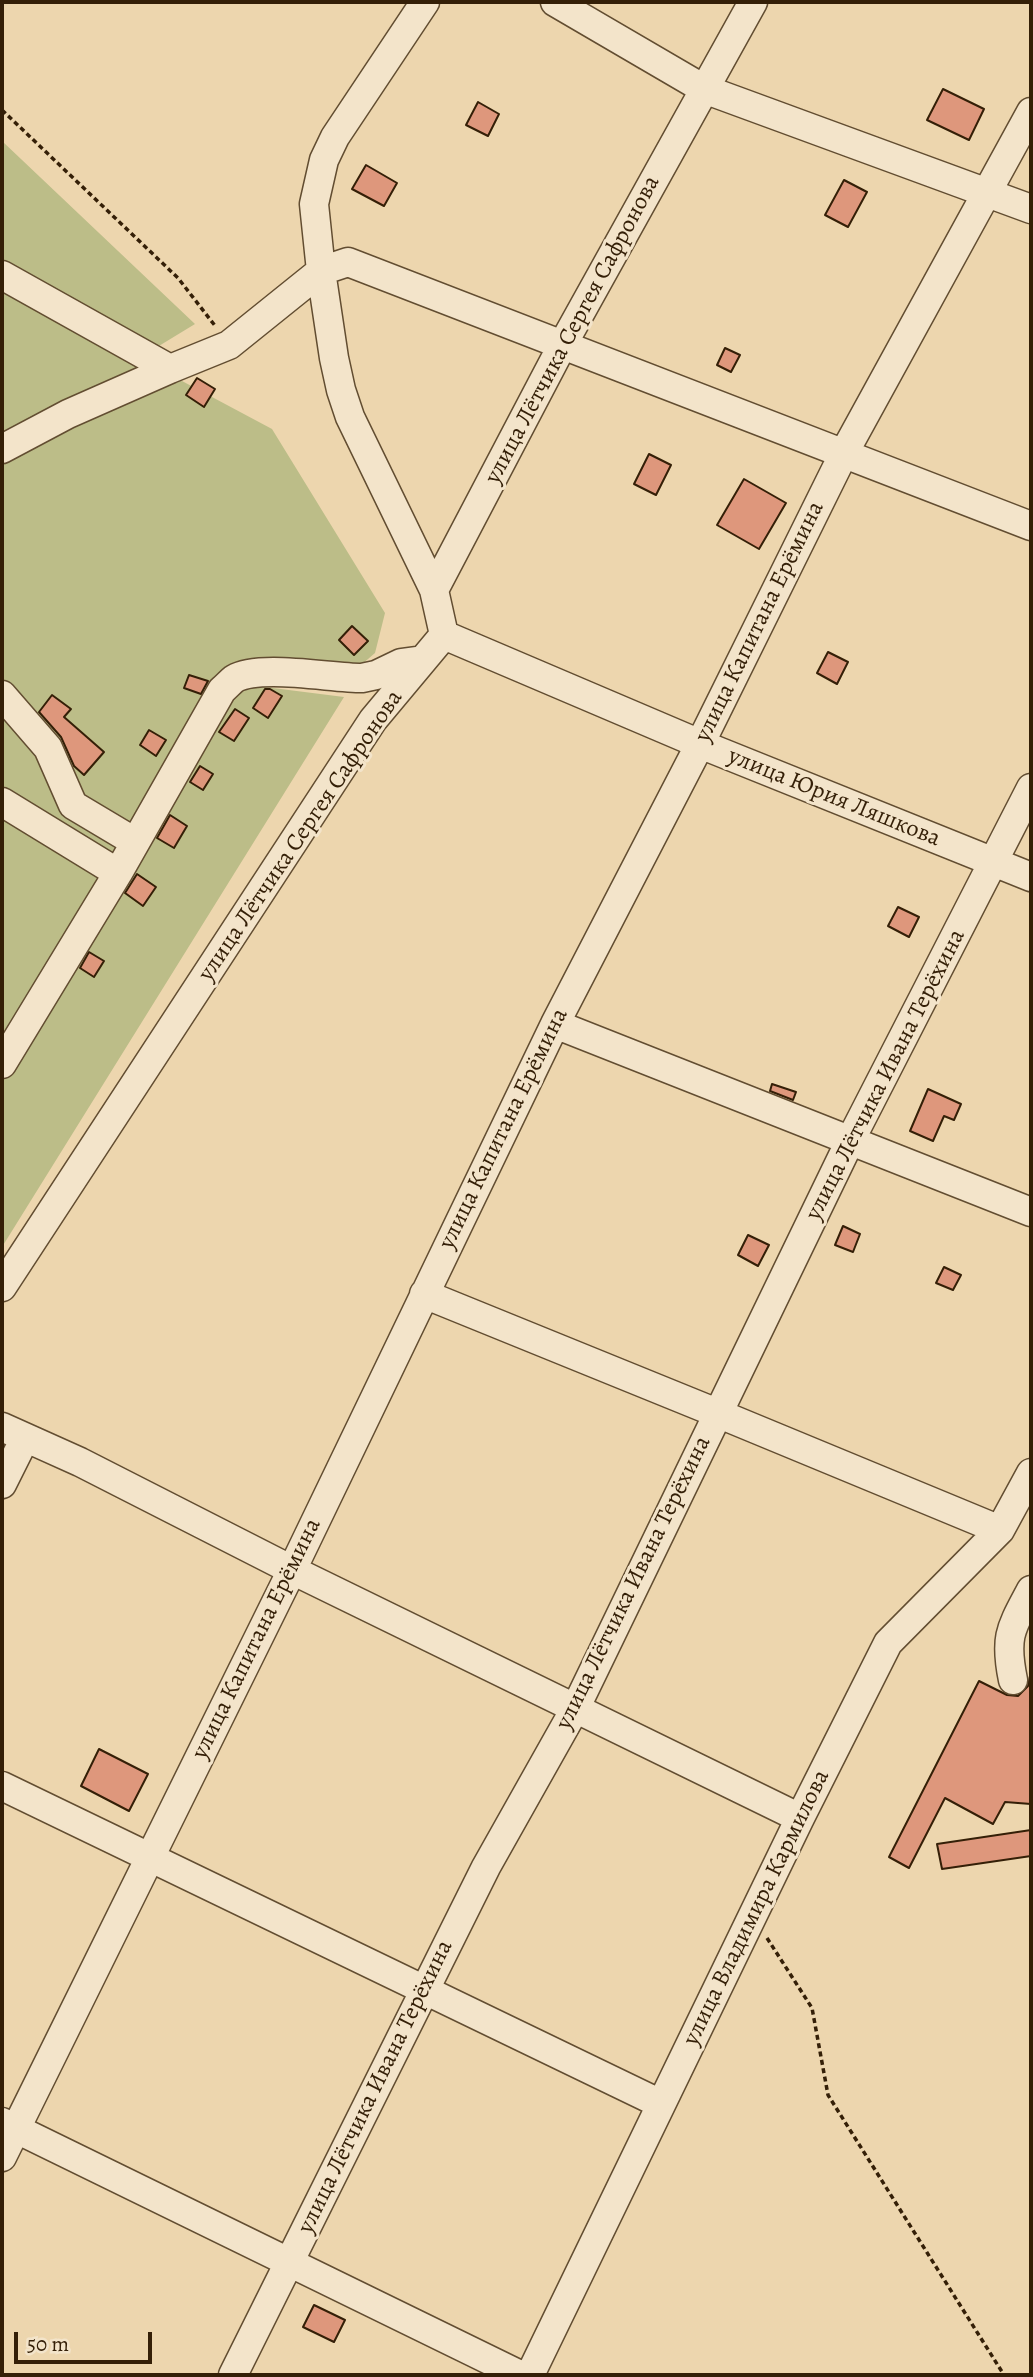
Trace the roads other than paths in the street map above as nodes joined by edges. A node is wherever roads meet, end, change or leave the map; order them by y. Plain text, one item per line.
1 (425, 2) edge
2 (555, 2) edge
3 (753, 2) edge
4 (704, 89) junction
5 (1031, 113) edge
6 (988, 192) junction
7 (1031, 209) edge
8 (321, 271) junction
9 (2, 275) edge
10 (563, 344) junction
11 (170, 369) junction
12 (2, 449) edge
13 (844, 453) junction
14 (1031, 526) edge
15 (434, 590) junction
16 (444, 635) junction
17 (423, 660) junction
18 (2, 695) edge
19 (700, 744) junction
20 (1031, 788) edge
21 (2, 802) edge
22 (135, 842) junction
23 (994, 863) junction
24 (118, 873) junction
25 (1031, 877) edge
26 (555, 1024) junction
27 (2, 1064) edge
28 (850, 1142) junction
29 (1031, 1212) edge
30 (2, 1287) edge
31 (424, 1294) junction
32 (717, 1413) junction
33 (13, 1432) edge
34 (1031, 1473) edge
35 (2, 1484) edge
36 (1000, 1530) junction
37 (292, 1570) junction
38 (1031, 1590) edge
39 (1013, 1680) dead end
40 (576, 1707) junction
41 (2, 1786) edge
42 (800, 1818) junction
43 (150, 1857) junction
44 (424, 1990) junction
45 (661, 2104) junction
46 (9, 2126) edge
47 (2, 2157) edge
48 (289, 2262) junction
49 (233, 2375) edge
50 (520, 2375) edge
51 (530, 2375) edge

1 - 8 street
2 - 4 street
3 - 4 street, улица Лётчика Сергея Сафронова
4 - 6 street
4 - 10 street, улица Лётчика Сергея Сафронова
5 - 6 street, улица Капитана Ерёмина
6 - 7 street
6 - 13 street, улица Капитана Ерёмина
8 - 10 street
8 - 11 street
8 - 15 street
9 - 11 street
10 - 13 street
10 - 15 street, улица Лётчика Сергея Сафронова
11 - 12 street
13 - 14 street
13 - 19 street, улица Капитана Ерёмина
15 - 16 street
16 - 17 street, улица Лётчика Сергея Сафронова
16 - 19 street, улица Юрия Ляшкова
17 - 22 street
17 - 30 street, улица Лётчика Сергея Сафронова
18 - 22 street
19 - 23 street, улица Юрия Ляшкова
19 - 26 street, улица Капитана Ерёмина
20 - 23 street, улица Лётчика Ивана Терёхина
21 - 24 street
22 - 24 street
23 - 25 street, улица Юрия Ляшкова
23 - 28 street, улица Лётчика Ивана Терёхина
24 - 27 street
26 - 28 street
26 - 31 street, улица Капитана Ерёмина
28 - 29 street
28 - 32 street, улица Лётчика Ивана Терёхина
31 - 32 street
31 - 37 street, улица Капитана Ерёмина
32 - 36 street
32 - 40 street, улица Лётчика Ивана Терёхина
33 - 35 street
33 - 37 street
34 - 36 street, улица Владимира Кармилова
36 - 42 street, улица Владимира Кармилова
37 - 40 street
37 - 43 street, улица Капитана Ерёмина
38 - 39 street
40 - 42 street
40 - 44 street, улица Лётчика Ивана Терёхина
41 - 43 street
42 - 45 street, улица Владимира Кармилова
43 - 44 street
43 - 46 street, улица Капитана Ерёмина
44 - 45 street
44 - 48 street, улица Лётчика Ивана Терёхина
45 - 51 street, улица Владимира Кармилова
46 - 47 street, улица Капитана Ерёмина
46 - 48 street
48 - 49 street, улица Лётчика Ивана Терёхина
48 - 50 street

